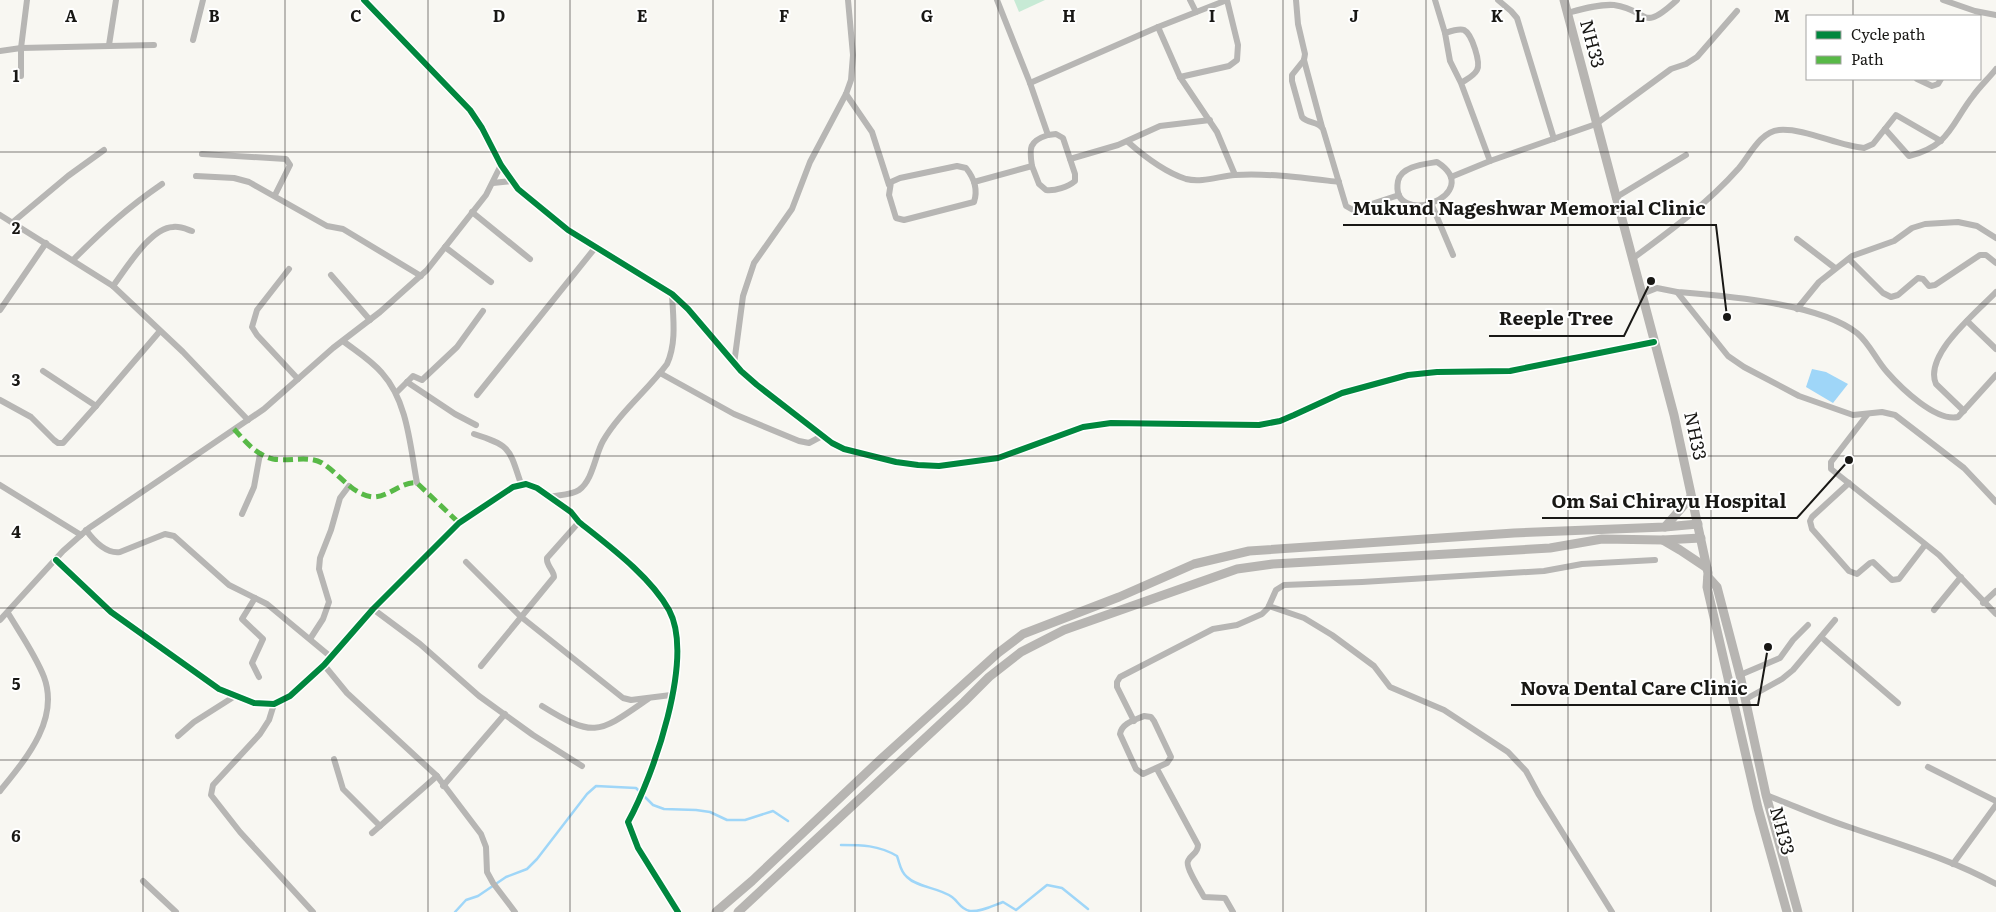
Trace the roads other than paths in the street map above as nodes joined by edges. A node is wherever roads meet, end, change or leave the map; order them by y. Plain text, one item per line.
1 (27, 0) edge
2 (116, 0) edge
3 (203, 0) edge
4 (364, 0) edge
5 (848, 0) edge
6 (997, 0) edge
7 (1190, 0) edge
8 (1227, 0) edge
9 (1296, 0) edge
10 (1435, 0) edge
11 (1498, 0) edge
12 (1564, 0) edge
13 (1677, 0) edge
14 (1943, 0) edge
15 (1737, 11) dead end
16 (1196, 12) junction
17 (1568, 13) junction
18 (1996, 14) edge
19 (1981, 15) edge
20 (1158, 28) junction
21 (1445, 33) junction
22 (193, 40) dead end
23 (154, 44) dead end
24 (109, 45) junction
25 (21, 48) junction
26 (0, 51) edge
27 (1304, 60) junction
28 (1996, 69) edge
29 (21, 76) dead end
30 (1180, 78) junction
31 (1920, 80) edge
32 (1941, 80) edge
33 (1030, 83) junction
34 (1461, 83) junction
35 (846, 94) junction
36 (1210, 120) junction
37 (1596, 124) junction
38 (1322, 126) junction
39 (1885, 129) junction
40 (1048, 135) junction
41 (1554, 139) junction
42 (1941, 141) junction
43 (1128, 142) junction
44 (104, 150) dead end
45 (202, 154) dead end
46 (1686, 155) dead end
47 (1070, 158) junction
48 (1490, 162) junction
49 (501, 165) junction
50 (1032, 166) junction
51 (1235, 175) junction
52 (196, 176) dead end
53 (1451, 177) junction
54 (511, 181) junction
55 (493, 182) junction
56 (974, 182) junction
57 (1338, 182) junction
58 (162, 184) dead end
59 (889, 185) junction
60 (275, 195) junction
61 (1399, 195) junction
62 (1616, 198) junction
63 (1431, 203) junction
64 (472, 212) junction
65 (0, 214) edge
66 (13, 222) junction
67 (192, 231) dead end
68 (1996, 238) edge
69 (1797, 239) dead end
70 (46, 242) junction
71 (446, 247) junction
72 (595, 248) junction
73 (1453, 255) dead end
74 (1849, 258) junction
75 (530, 259) dead end
76 (1632, 259) junction
77 (72, 260) junction
78 (1996, 264) edge
79 (1835, 268) junction
80 (289, 269) dead end
81 (332, 275) dead end
82 (421, 276) junction
83 (492, 282) dead end
84 (113, 286) junction
85 (1677, 292) junction
86 (1996, 292) edge
87 (672, 294) junction
88 (1642, 294) junction
89 (1797, 309) junction
90 (0, 310) edge
91 (482, 311) dead end
92 (370, 320) junction
93 (1967, 321) junction
94 (160, 330) junction
95 (342, 341) junction
96 (1654, 342) junction
97 (1996, 349) edge
98 (734, 364) junction
99 (43, 371) dead end
100 (660, 373) junction
101 (1996, 375) edge
102 (298, 379) junction
103 (407, 382) junction
104 (396, 393) junction
105 (477, 395) dead end
106 (0, 400) edge
107 (96, 406) junction
108 (1964, 411) junction
109 (1867, 414) junction
110 (248, 420) junction
111 (476, 425) dead end
112 (474, 434) dead end
113 (822, 436) junction
114 (260, 454) dead end
115 (417, 483) dead end
116 (1848, 483) junction
117 (521, 484) junction
118 (0, 485) edge
119 (349, 486) dead end
120 (1691, 496) junction
121 (549, 497) junction
122 (1995, 497) edge
123 (242, 514) dead end
124 (579, 522) junction
125 (1698, 524) junction
126 (1665, 527) junction
127 (83, 533) junction
128 (1701, 538) junction
129 (1663, 540) junction
130 (1925, 545) junction
131 (56, 560) junction
132 (1655, 560) dead end
133 (466, 562) dead end
134 (1707, 572) junction
135 (1961, 577) junction
136 (1996, 591) edge
137 (255, 598) junction
138 (1983, 603) junction
139 (1269, 606) junction
140 (372, 609) junction
141 (1934, 610) dead end
142 (8, 613) junction
143 (1996, 614) edge
144 (520, 616) junction
145 (0, 620) edge
146 (1835, 620) dead end
147 (1808, 625) dead end
148 (1821, 637) junction
149 (310, 639) junction
150 (331, 657) junction
151 (324, 665) junction
152 (481, 666) dead end
153 (1740, 675) junction
154 (259, 677) dead end
155 (671, 695) junction
156 (235, 696) junction
157 (649, 698) junction
158 (1746, 699) junction
159 (1898, 703) dead end
160 (274, 704) junction
161 (542, 706) dead end
162 (505, 714) junction
163 (1134, 720) junction
164 (178, 736) dead end
165 (334, 759) dead end
166 (582, 766) dead end
167 (1928, 767) dead end
168 (1157, 769) junction
169 (437, 776) junction
170 (443, 786) junction
171 (1, 788) edge
172 (1766, 795) junction
173 (1996, 801) edge
174 (1996, 805) edge
175 (380, 826) junction
176 (372, 833) dead end
177 (1954, 864) junction
178 (143, 880) dead end
179 (1996, 884) edge
180 (1786, 911) edge
181 (176, 912) edge
182 (312, 912) edge
183 (515, 912) edge
184 (678, 912) edge
185 (716, 912) edge
186 (738, 912) edge
187 (1233, 912) edge
188 (1612, 912) edge
189 (1798, 912) edge

1 - 25 street
2 - 24 street
3 - 22 street
4 - 49 street
5 - 35 street
6 - 33 street
7 - 16 street
8 - 16 street
8 - 30 street
9 - 27 street
10 - 21 street
11 - 41 street
12 - 17 main road, NH33
13 - 17 street
14 - 19 street
15 - 37 street
16 - 20 street
17 - 37 main road, NH33
18 - 19 street
20 - 30 street
20 - 33 street
21 - 34 street
21 - 34 street
23 - 24 street
24 - 25 street
25 - 26 street
25 - 29 street
27 - 38 street
27 - 38 street
28 - 42 street
30 - 36 street
31 - 32 street
33 - 40 street
34 - 48 street
35 - 59 street
35 - 98 street
36 - 43 street
36 - 51 street
37 - 41 street
37 - 62 main road, NH33
38 - 57 street
39 - 42 street
39 - 42 street
39 - 76 street
40 - 47 street
40 - 50 street
41 - 48 street
43 - 47 street
43 - 51 street
44 - 66 street
45 - 60 street
46 - 62 street
47 - 50 street
48 - 53 street
49 - 54 street
49 - 55 street
50 - 56 street
51 - 57 street
52 - 60 street
53 - 61 street
53 - 63 street
54 - 55 street
54 - 72 street
55 - 64 street
56 - 59 street
56 - 59 street
57 - 61 street
58 - 77 street
60 - 82 street
61 - 63 street
62 - 76 main road, NH33
63 - 73 street
64 - 71 street
64 - 75 street
65 - 66 street
66 - 70 street
67 - 84 street
68 - 74 street
69 - 79 street
70 - 77 street
70 - 90 street
71 - 82 street
71 - 83 street
72 - 87 street
72 - 105 street
74 - 78 street
74 - 79 street
76 - 88 main road, NH33
77 - 84 street
79 - 89 street
80 - 102 street
81 - 92 street
82 - 92 street
84 - 94 street
85 - 88 street
85 - 89 street
85 - 109 street
86 - 93 street
87 - 98 street
87 - 100 street
88 - 96 main road, NH33
89 - 108 street
91 - 103 street
92 - 95 street
93 - 97 street
93 - 108 street
94 - 107 street
94 - 110 street
95 - 102 street
95 - 104 street
96 - 113 street
96 - 120 main road, NH33
98 - 113 street
99 - 107 street
100 - 113 street
100 - 121 street
101 - 108 street
102 - 110 street
103 - 104 street
103 - 111 street
104 - 115 street
106 - 107 street
109 - 116 street
109 - 122 street
110 - 127 street
112 - 117 street
114 - 123 street
116 - 130 street
116 - 130 street
117 - 121 street
117 - 140 street
118 - 127 street
119 - 149 street
120 - 125 main road, NH33
120 - 126 main road
121 - 124 street
124 - 144 street
124 - 155 street
125 - 126 main road
125 - 128 main road, NH33
126 - 185 main road
127 - 131 street
127 - 137 street
128 - 129 main road
128 - 134 main road, NH33
129 - 134 main road
129 - 186 main road
130 - 135 street
131 - 142 street
131 - 156 street
132 - 139 street
133 - 144 street
134 - 153 main road
134 - 180 main road, NH33
135 - 138 street
135 - 141 street
136 - 138 street
137 - 149 street
137 - 154 street
138 - 143 street
139 - 163 street
139 - 188 street
140 - 150 street
140 - 162 street
142 - 145 street
142 - 171 street
144 - 152 street
144 - 157 street
146 - 148 street
147 - 153 street
148 - 158 street
148 - 159 street
149 - 150 street
150 - 151 street
151 - 160 street
151 - 169 street
153 - 158 main road
155 - 157 street
155 - 184 street
156 - 160 street
156 - 164 street
157 - 161 street
158 - 172 main road
160 - 182 street
162 - 166 street
162 - 170 street
163 - 168 street
163 - 168 street
165 - 175 street
167 - 173 street
168 - 187 street
169 - 170 street
169 - 175 street
170 - 183 street
172 - 177 street
172 - 189 main road
174 - 177 street
175 - 176 street
177 - 179 street
178 - 181 street

